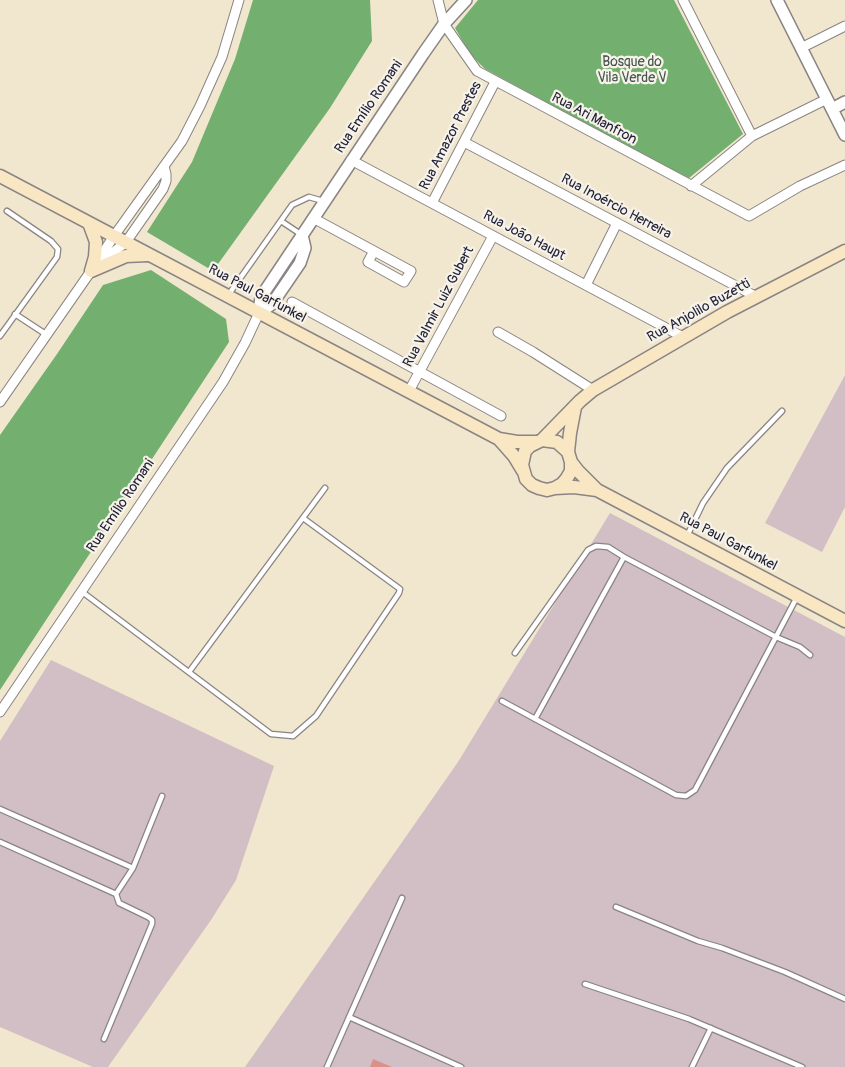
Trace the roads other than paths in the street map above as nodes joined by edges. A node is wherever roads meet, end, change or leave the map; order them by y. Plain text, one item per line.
1 (239, 0) edge
2 (438, 0) edge
3 (466, 0) edge
4 (683, 0) edge
5 (777, 0) edge
6 (444, 24) junction
7 (845, 28) edge
8 (801, 48) junction
9 (495, 82) junction
10 (845, 102) edge
11 (829, 104) junction
12 (845, 135) edge
13 (752, 136) junction
14 (464, 142) junction
15 (351, 160) junction
16 (164, 166) junction
17 (845, 166) edge
18 (0, 176) edge
19 (691, 186) junction
20 (324, 201) junction
21 (432, 203) junction
22 (7, 212) dead end
23 (313, 218) junction
24 (281, 221) junction
25 (89, 223) junction
26 (617, 223) junction
27 (302, 235) junction
28 (114, 236) junction
29 (493, 236) junction
30 (126, 242) junction
31 (374, 251) dead end
32 (845, 251) edge
33 (150, 255) junction
34 (91, 271) junction
35 (586, 285) junction
36 (228, 296) junction
37 (755, 296) junction
38 (292, 302) dead end
39 (259, 313) junction
40 (15, 314) junction
41 (498, 332) dead end
42 (47, 335) junction
43 (0, 336) edge
44 (683, 336) junction
45 (420, 372) junction
46 (593, 390) junction
47 (409, 391) junction
48 (0, 402) edge
49 (575, 407) junction
50 (782, 411) dead end
51 (501, 416) dead end
52 (499, 439) junction
53 (539, 441) junction
54 (570, 457) junction
55 (523, 472) junction
56 (325, 488) dead end
57 (555, 488) junction
58 (596, 490) junction
59 (303, 518) junction
60 (686, 537) junction
61 (624, 557) junction
62 (81, 592) junction
63 (798, 596) junction
64 (845, 621) edge
65 (776, 637) junction
66 (515, 653) dead end
67 (810, 655) dead end
68 (189, 672) junction
69 (502, 702) dead end
70 (0, 712) edge
71 (535, 719) junction
72 (162, 796) dead end
73 (0, 809) edge
74 (0, 842) edge
75 (133, 868) junction
76 (116, 894) junction
77 (402, 898) dead end
78 (616, 906) dead end
79 (585, 984) dead end
80 (845, 1000) edge
81 (349, 1018) junction
82 (711, 1028) junction
83 (104, 1039) dead end
84 (327, 1067) edge
85 (461, 1067) edge
86 (692, 1067) edge
87 (802, 1067) edge

1 - 16 street
2 - 6 street
3 - 6 street, Rua Emílio Romani
4 - 13 street
5 - 8 street
6 - 9 street, Rua Ari Manfron
6 - 15 street, Rua Emílio Romani
7 - 8 street
8 - 11 street
9 - 14 street, Rua Amazor Prestes
9 - 19 street, Rua Ari Manfron
10 - 11 street
11 - 12 street
11 - 13 street
13 - 19 street
14 - 21 street, Rua Amazor Prestes
14 - 26 street, Rua Inoércio Herreira
15 - 20 street, Rua Emílio Romani
15 - 21 street, Rua João Haupt
16 - 28 street
16 - 30 street
17 - 19 street, Rua Ari Manfron
18 - 25 main road, Rua Paul Garfunkel
20 - 23 street, Rua Emílio Romani
20 - 24 lane
21 - 29 street, Rua João Haupt
22 - 40 lane
23 - 27 street, Rua Emílio Romani
23 - 31 street
24 - 27 lane
24 - 36 lane
25 - 28 main road, Rua Paul Garfunkel
25 - 34 main road
26 - 35 street
26 - 37 street, Rua Inoércio Herreira
27 - 39 street, Rua Emílio Romani
28 - 30 main road, Rua Paul Garfunkel
28 - 34 street
29 - 35 street, Rua João Haupt
29 - 45 street, Rua Valmir Luiz Gubert
30 - 33 main road, Rua Paul Garfunkel
30 - 34 street
32 - 37 main road, Rua Anjolilo Buzetti
33 - 34 main road
33 - 36 main road, Rua Paul Garfunkel
34 - 42 street
35 - 44 street, Rua João Haupt
36 - 39 main road, Rua Paul Garfunkel
37 - 44 main road, Rua Anjolilo Buzetti
38 - 45 street
39 - 47 main road, Rua Paul Garfunkel
39 - 62 street, Rua Emílio Romani
40 - 42 lane
40 - 43 lane
41 - 46 street
42 - 48 street
44 - 46 main road, Rua Anjolilo Buzetti
45 - 47 street, Rua Valmir Luiz Gubert
45 - 51 street
46 - 49 main road, Rua Anjolilo Buzetti
47 - 52 main road, Rua Paul Garfunkel
49 - 53 main road, Rua Anjolilo Buzetti
49 - 54 main road
50 - 60 lane
52 - 53 main road, Rua Paul Garfunkel
52 - 55 main road, Rua Paul Garfunkel
53 - 54 main road
53 - 55 main road
54 - 57 main road
54 - 58 main road, Rua Paul Garfunkel
55 - 57 main road
56 - 59 lane
57 - 58 main road, Rua Paul Garfunkel
58 - 60 main road, Rua Paul Garfunkel
59 - 68 lane
59 - 68 lane
60 - 63 main road, Rua Paul Garfunkel
61 - 65 lane
61 - 66 lane
61 - 71 lane
62 - 68 lane
62 - 70 street, Rua Emílio Romani
63 - 64 main road, Rua Paul Garfunkel
63 - 65 lane
65 - 67 lane
65 - 71 lane
69 - 71 lane
72 - 75 lane
73 - 75 lane
74 - 76 lane
75 - 76 lane
76 - 83 lane
77 - 81 lane
78 - 80 lane
79 - 82 lane
81 - 84 lane
81 - 85 lane
82 - 86 lane
82 - 87 lane

